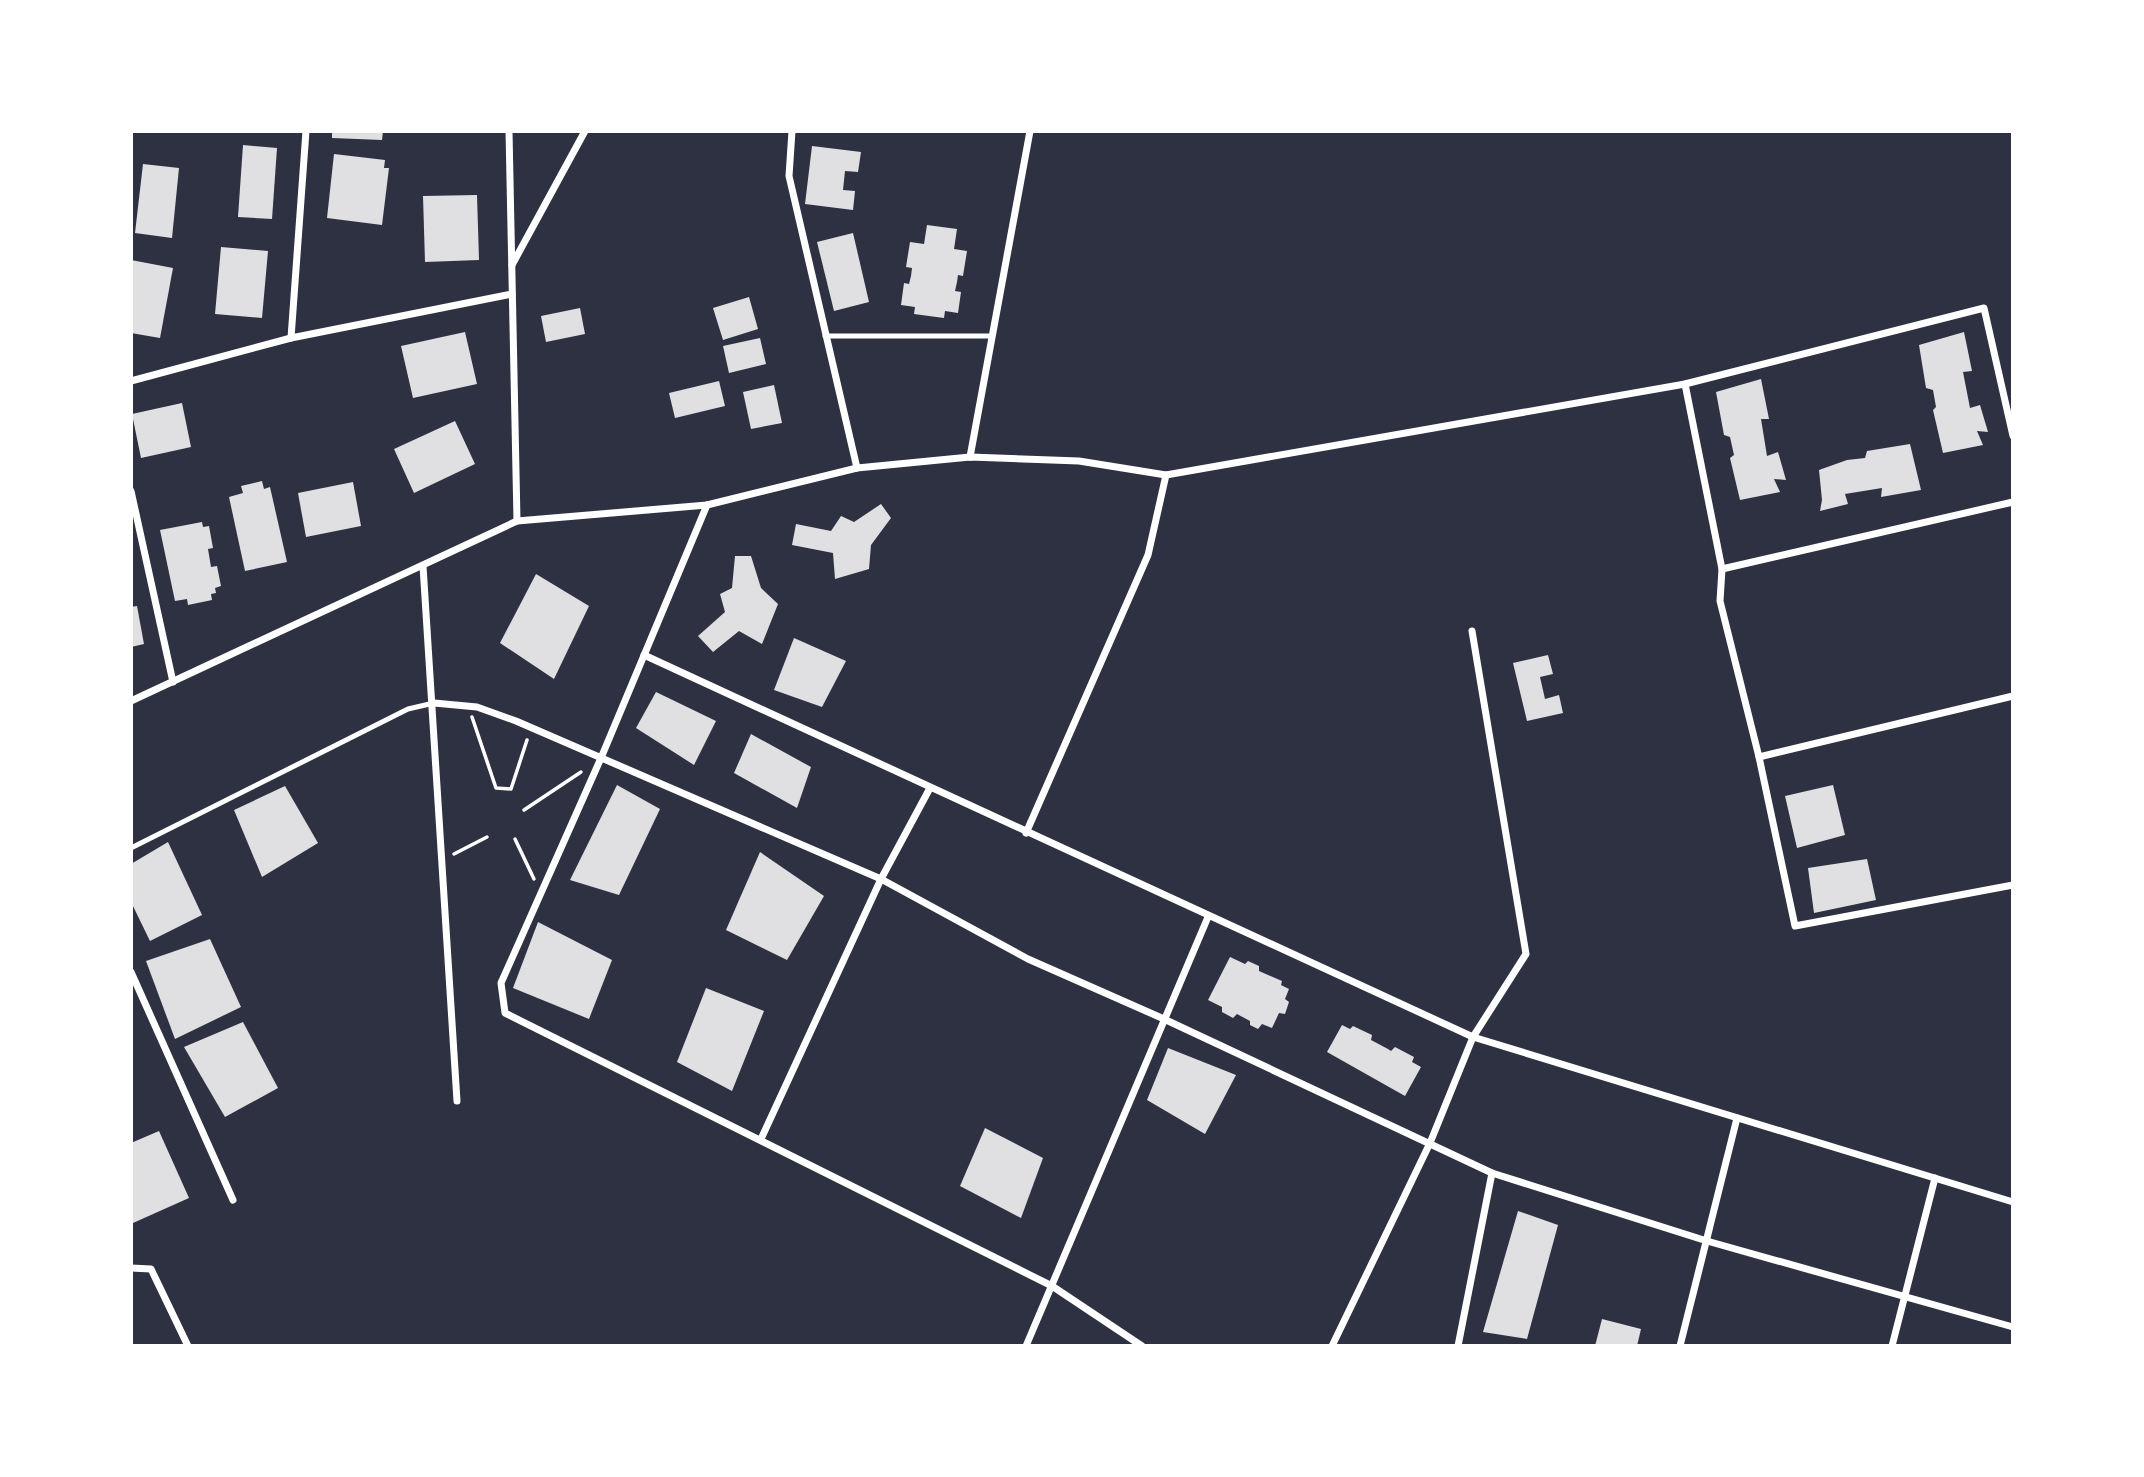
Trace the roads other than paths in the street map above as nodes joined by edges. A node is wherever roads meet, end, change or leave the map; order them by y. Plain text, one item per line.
1 (306, 131) edge
2 (509, 131) edge
3 (585, 131) edge
4 (792, 131) edge
5 (1030, 131) edge
6 (512, 266) junction
7 (512, 293) junction
8 (825, 336) junction
9 (992, 336) junction
10 (291, 338) junction
11 (131, 381) edge
12 (1685, 384) junction
13 (2013, 436) edge
14 (970, 457) junction
15 (857, 468) junction
16 (1166, 475) junction
17 (131, 491) edge
18 (2013, 502) edge
19 (707, 505) junction
20 (517, 521) junction
21 (424, 566) junction
22 (1722, 569) junction
23 (1472, 631) dead end
24 (644, 655) junction
25 (173, 682) junction
26 (2013, 696) edge
27 (131, 701) edge
28 (434, 703) junction
29 (1759, 757) junction
30 (600, 761) junction
31 (930, 788) junction
32 (1026, 833) junction
33 (131, 848) edge
34 (881, 878) junction
35 (2013, 885) edge
36 (1208, 917) junction
37 (131, 972) edge
38 (1164, 1019) junction
39 (1473, 1037) junction
40 (457, 1101) dead end
41 (1737, 1118) junction
42 (761, 1139) junction
43 (1430, 1143) junction
44 (1492, 1173) junction
45 (1935, 1178) junction
46 (233, 1200) dead end
47 (2013, 1202) edge
48 (1707, 1241) junction
49 (131, 1268) edge
50 (1052, 1286) junction
51 (1904, 1298) junction
52 (2013, 1328) edge
53 (188, 1346) edge
54 (1026, 1346) edge
55 (1142, 1346) edge
56 (1332, 1346) edge
57 (1458, 1346) edge
58 (1680, 1346) edge
59 (1892, 1346) edge

1 - 10 street
2 - 6 street
3 - 6 street
4 - 8 street
5 - 9 street
6 - 7 street
7 - 10 street
7 - 20 street
8 - 9 lane
8 - 15 street
9 - 14 street
10 - 11 street
12 - 13 street
12 - 16 street
12 - 22 street
14 - 15 street
14 - 16 street
15 - 19 street
16 - 32 street
17 - 25 street
18 - 22 street
19 - 20 street
19 - 24 street
20 - 21 street
21 - 25 street
21 - 28 street
22 - 29 street
23 - 39 street
24 - 30 street
24 - 31 street
25 - 27 street
26 - 29 street
28 - 30 street
28 - 33 lane
28 - 40 street
29 - 35 street
30 - 34 street
30 - 42 street
31 - 32 street
31 - 34 street
32 - 36 street
34 - 38 street
34 - 42 street
36 - 38 street
36 - 39 street
37 - 46 street
38 - 43 street
38 - 50 street
39 - 41 street
39 - 43 street
41 - 45 street
41 - 48 street
42 - 50 street
43 - 44 street
43 - 56 street
44 - 48 street
44 - 57 street
45 - 47 street
45 - 51 street
48 - 51 street
48 - 58 street
49 - 53 street
50 - 54 street
50 - 55 street
51 - 52 street
51 - 59 street

